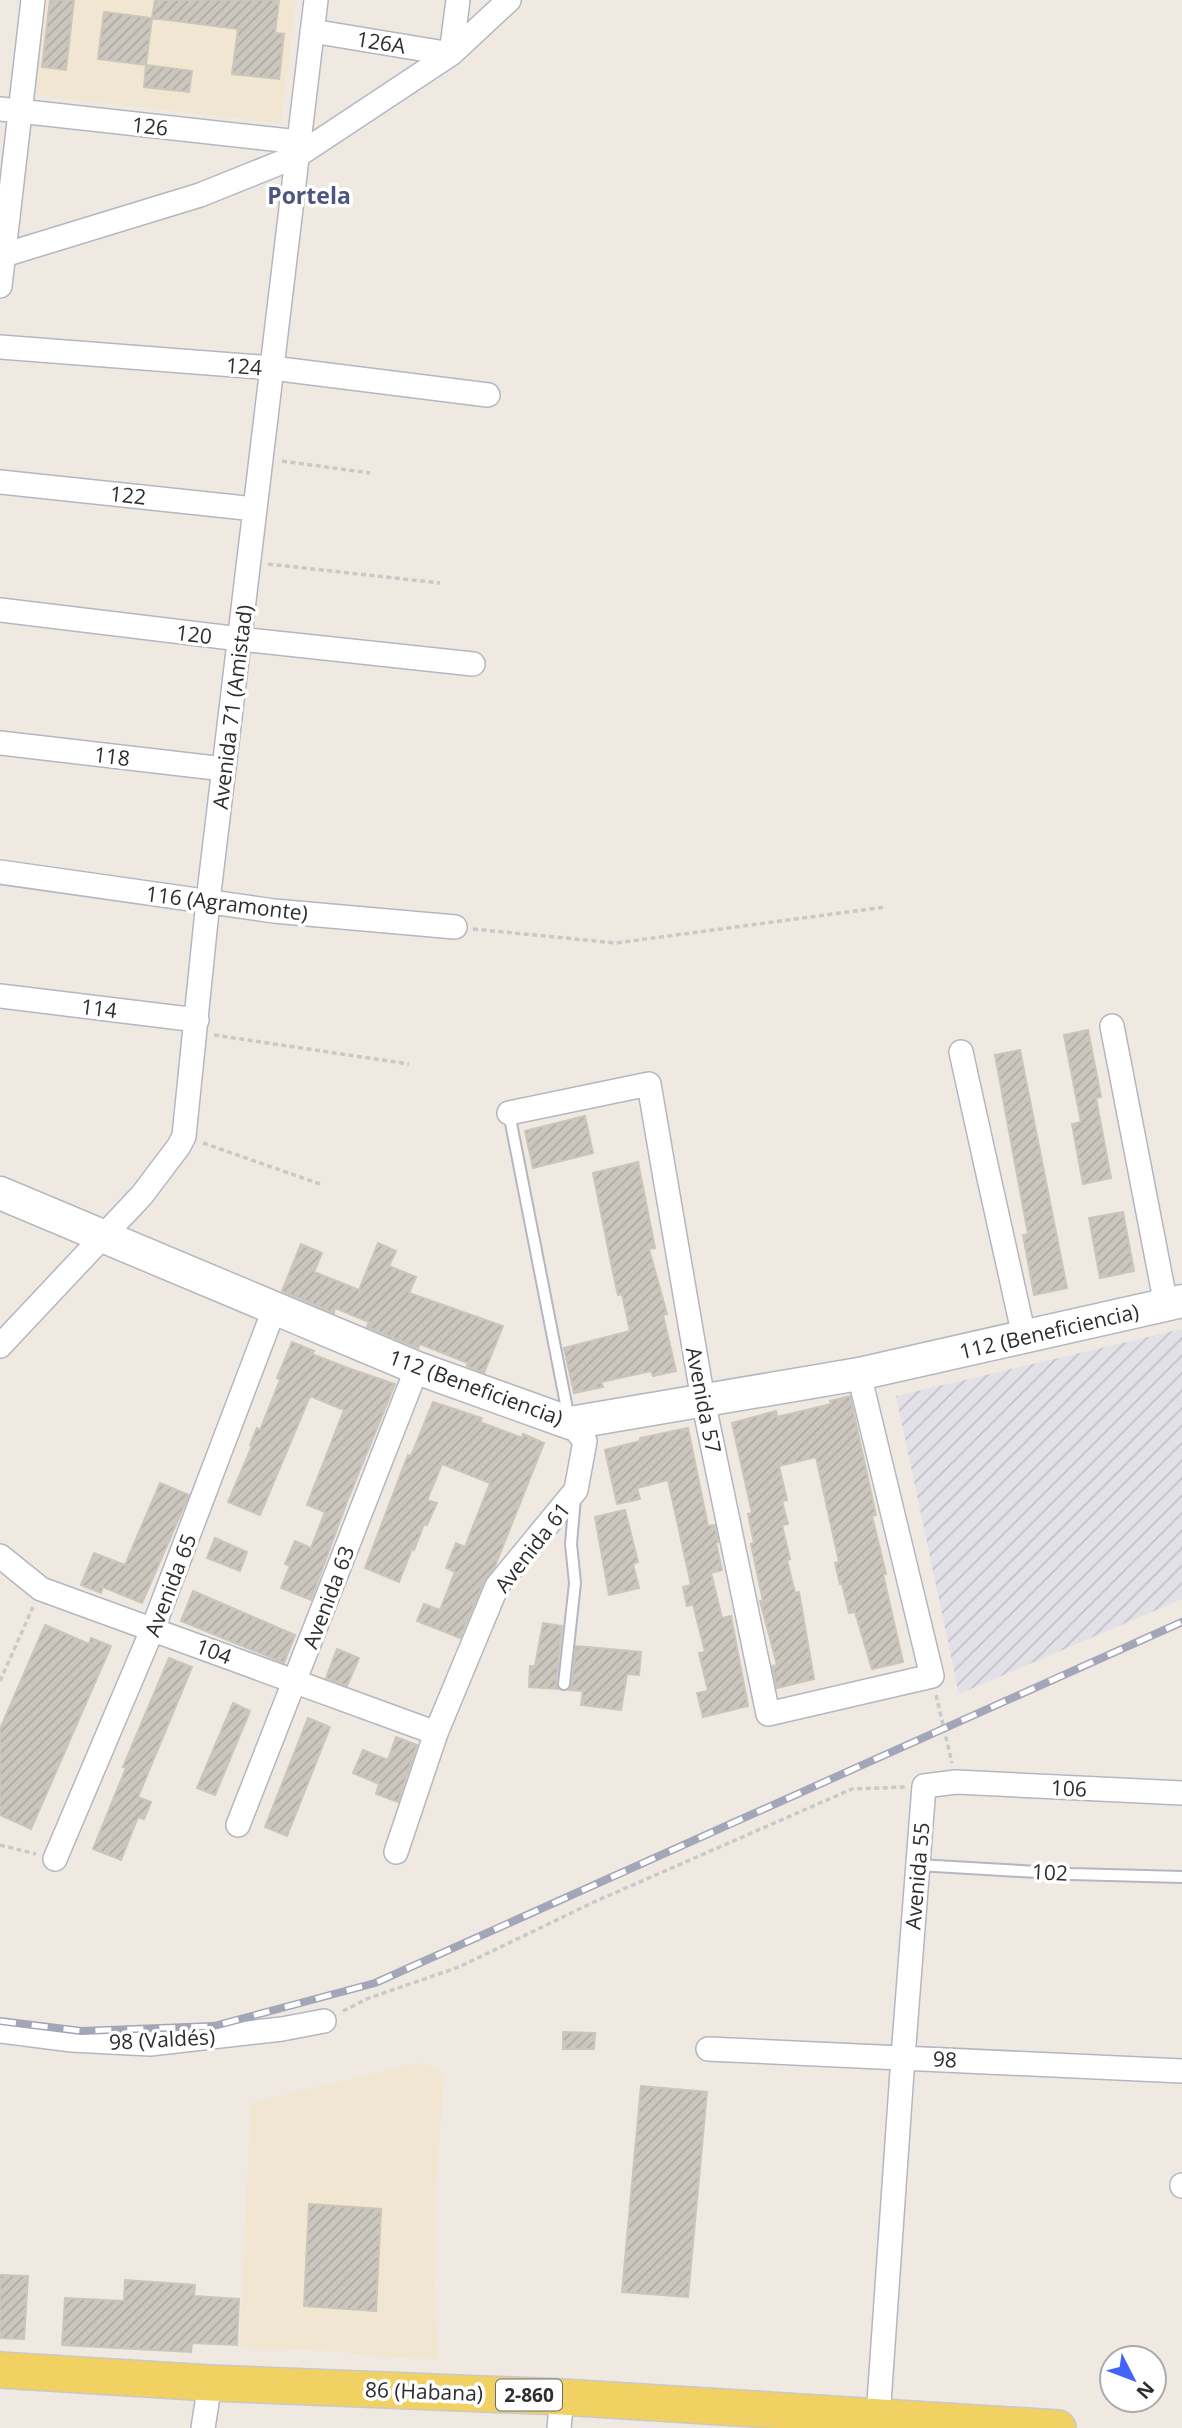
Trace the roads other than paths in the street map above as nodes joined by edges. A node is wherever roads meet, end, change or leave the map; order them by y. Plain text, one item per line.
1 (33, 0) edge
2 (316, 0) edge
3 (458, 0) edge
4 (509, 0) edge
5 (312, 31) junction
6 (451, 54) junction
7 (10, 110) edge
8 (298, 149) junction
9 (4, 255) junction
10 (0, 286) edge
11 (0, 347) edge
12 (272, 368) junction
13 (488, 396) dead end
14 (0, 482) edge
15 (255, 509) junction
16 (0, 610) edge
17 (240, 639) junction
18 (473, 664) dead end
19 (0, 743) edge
20 (224, 769) junction
21 (0, 872) edge
22 (208, 901) junction
23 (455, 927) road end
24 (0, 996) edge
25 (196, 1026) junction
26 (1112, 1026) dead end
27 (961, 1052) dead end
28 (509, 1113) joint
29 (0, 1193) edge
30 (105, 1237) junction
31 (1174, 1303) edge
32 (275, 1307) junction
33 (1024, 1336) junction
34 (0, 1346) edge
35 (417, 1368) junction
36 (859, 1374) junction
37 (703, 1400) junction
38 (570, 1423) junction
39 (576, 1490) junction
40 (0, 1556) edge
41 (153, 1628) junction
42 (295, 1682) junction
43 (564, 1684) dead end
44 (436, 1733) junction
45 (924, 1786) joint
46 (1182, 1793) edge
47 (237, 1825) dead end
48 (396, 1852) dead end
49 (55, 1859) road end
50 (918, 1865) junction
51 (1182, 1877) edge
52 (324, 2021) road end
53 (0, 2031) edge
54 (708, 2049) dead end
55 (903, 2057) junction
56 (1182, 2071) edge
57 (0, 2370) edge
58 (210, 2383) junction
59 (560, 2412) edge
60 (896, 2421) edge
61 (203, 2428) edge
62 (1058, 2428) edge

1 - 7 street
2 - 5 street, Avenida 71 (Amistad)
3 - 6 street
4 - 6 street
5 - 6 street, 126A
5 - 8 street, Avenida 71 (Amistad)
6 - 8 street
7 - 8 street, 126
7 - 9 street
8 - 9 street
8 - 12 street, Avenida 71 (Amistad)
9 - 10 street
11 - 12 street, 124
12 - 13 street, 124
12 - 15 street, Avenida 71 (Amistad)
14 - 15 street, 122
15 - 17 street, Avenida 71 (Amistad)
16 - 17 street, 120
17 - 18 street, 120
17 - 20 street, Avenida 71 (Amistad)
19 - 20 street, 118
20 - 22 street, Avenida 71 (Amistad)
21 - 22 street, 116 (Agramonte)
22 - 23 street, 116 (Agramonte)
22 - 25 street, Avenida 71 (Amistad)
24 - 25 street, 114
25 - 30 street, Avenida 71 (Amistad)
26 - 31 street
27 - 33 street
28 - 37 street, Avenida 57
28 - 38 lane, Avenida 61
29 - 30 street, 112 (Beneficiencia)
30 - 32 street, 112 (Beneficiencia)
30 - 34 street, Avenida 71 (Amistad)
31 - 33 street, 112 (Beneficiencia)
32 - 35 street, 112 (Beneficiencia)
32 - 41 street, Avenida 65
33 - 36 street, 112 (Beneficiencia)
35 - 38 street, 112 (Beneficiencia)
35 - 42 street, Avenida 63
36 - 37 street, 112 (Beneficiencia)
36 - 37 street, Avenida 57
37 - 38 street, 112 (Beneficiencia)
38 - 39 street, Avenida 61
39 - 43 lane
39 - 44 street, Avenida 61
40 - 41 street, 104
41 - 42 street, 104
41 - 49 street, Avenida 65
42 - 44 street, 104
42 - 47 street, Avenida 63
44 - 48 street, Avenida 61
45 - 46 street, 106
45 - 50 street, Avenida 55
50 - 51 lane, 102
50 - 55 street, Avenida 55
52 - 53 street, 98 (Valdés)
54 - 55 street, 98
55 - 56 street, 98
55 - 60 street, Avenida 55
57 - 58 main road, 86 (Habana) / 2-860
58 - 59 main road, 86 (Habana) / 2-860
58 - 61 street
59 - 60 main road, 86 (Habana) / 2-860
60 - 62 main road, 86 (Habana) / 2-860

